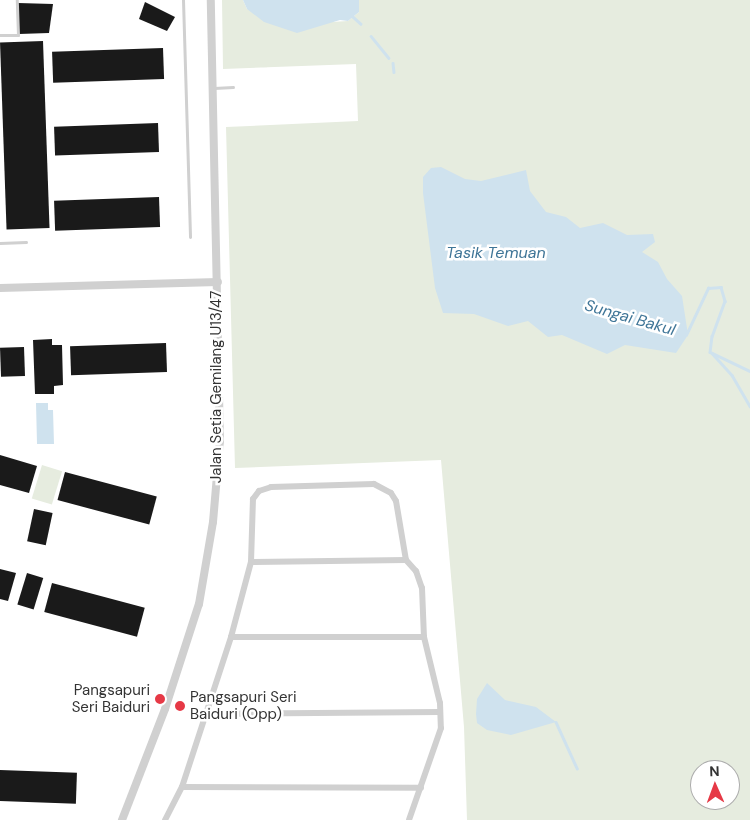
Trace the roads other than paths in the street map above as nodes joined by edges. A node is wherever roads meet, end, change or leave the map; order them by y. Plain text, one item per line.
1 (17, 0) edge
2 (183, 0) edge
3 (211, 0) edge
4 (0, 36) edge
5 (233, 87) dead end
6 (213, 88) junction
7 (190, 238) dead end
8 (26, 242) dead end
9 (0, 243) edge
10 (218, 282) junction
11 (0, 288) edge
12 (406, 560) junction
13 (251, 562) junction
14 (231, 637) junction
15 (424, 637) junction
16 (440, 712) junction
17 (204, 714) junction
18 (182, 787) junction
19 (421, 788) junction
20 (122, 820) edge
21 (165, 820) edge
22 (409, 820) edge

1 - 4 lane
2 - 7 lane
3 - 6 street, Jalan Setia Gemilang U13/47
5 - 6 lane
6 - 10 street, Jalan Setia Gemilang U13/47
8 - 9 lane
10 - 11 street
10 - 20 street, Jalan Setia Gemilang U13/47
12 - 13 street
12 - 13 street
12 - 15 street
13 - 14 street
14 - 15 street
14 - 17 street
15 - 16 street
16 - 17 street
16 - 19 street
17 - 18 street
18 - 19 street
18 - 21 street
19 - 22 street

